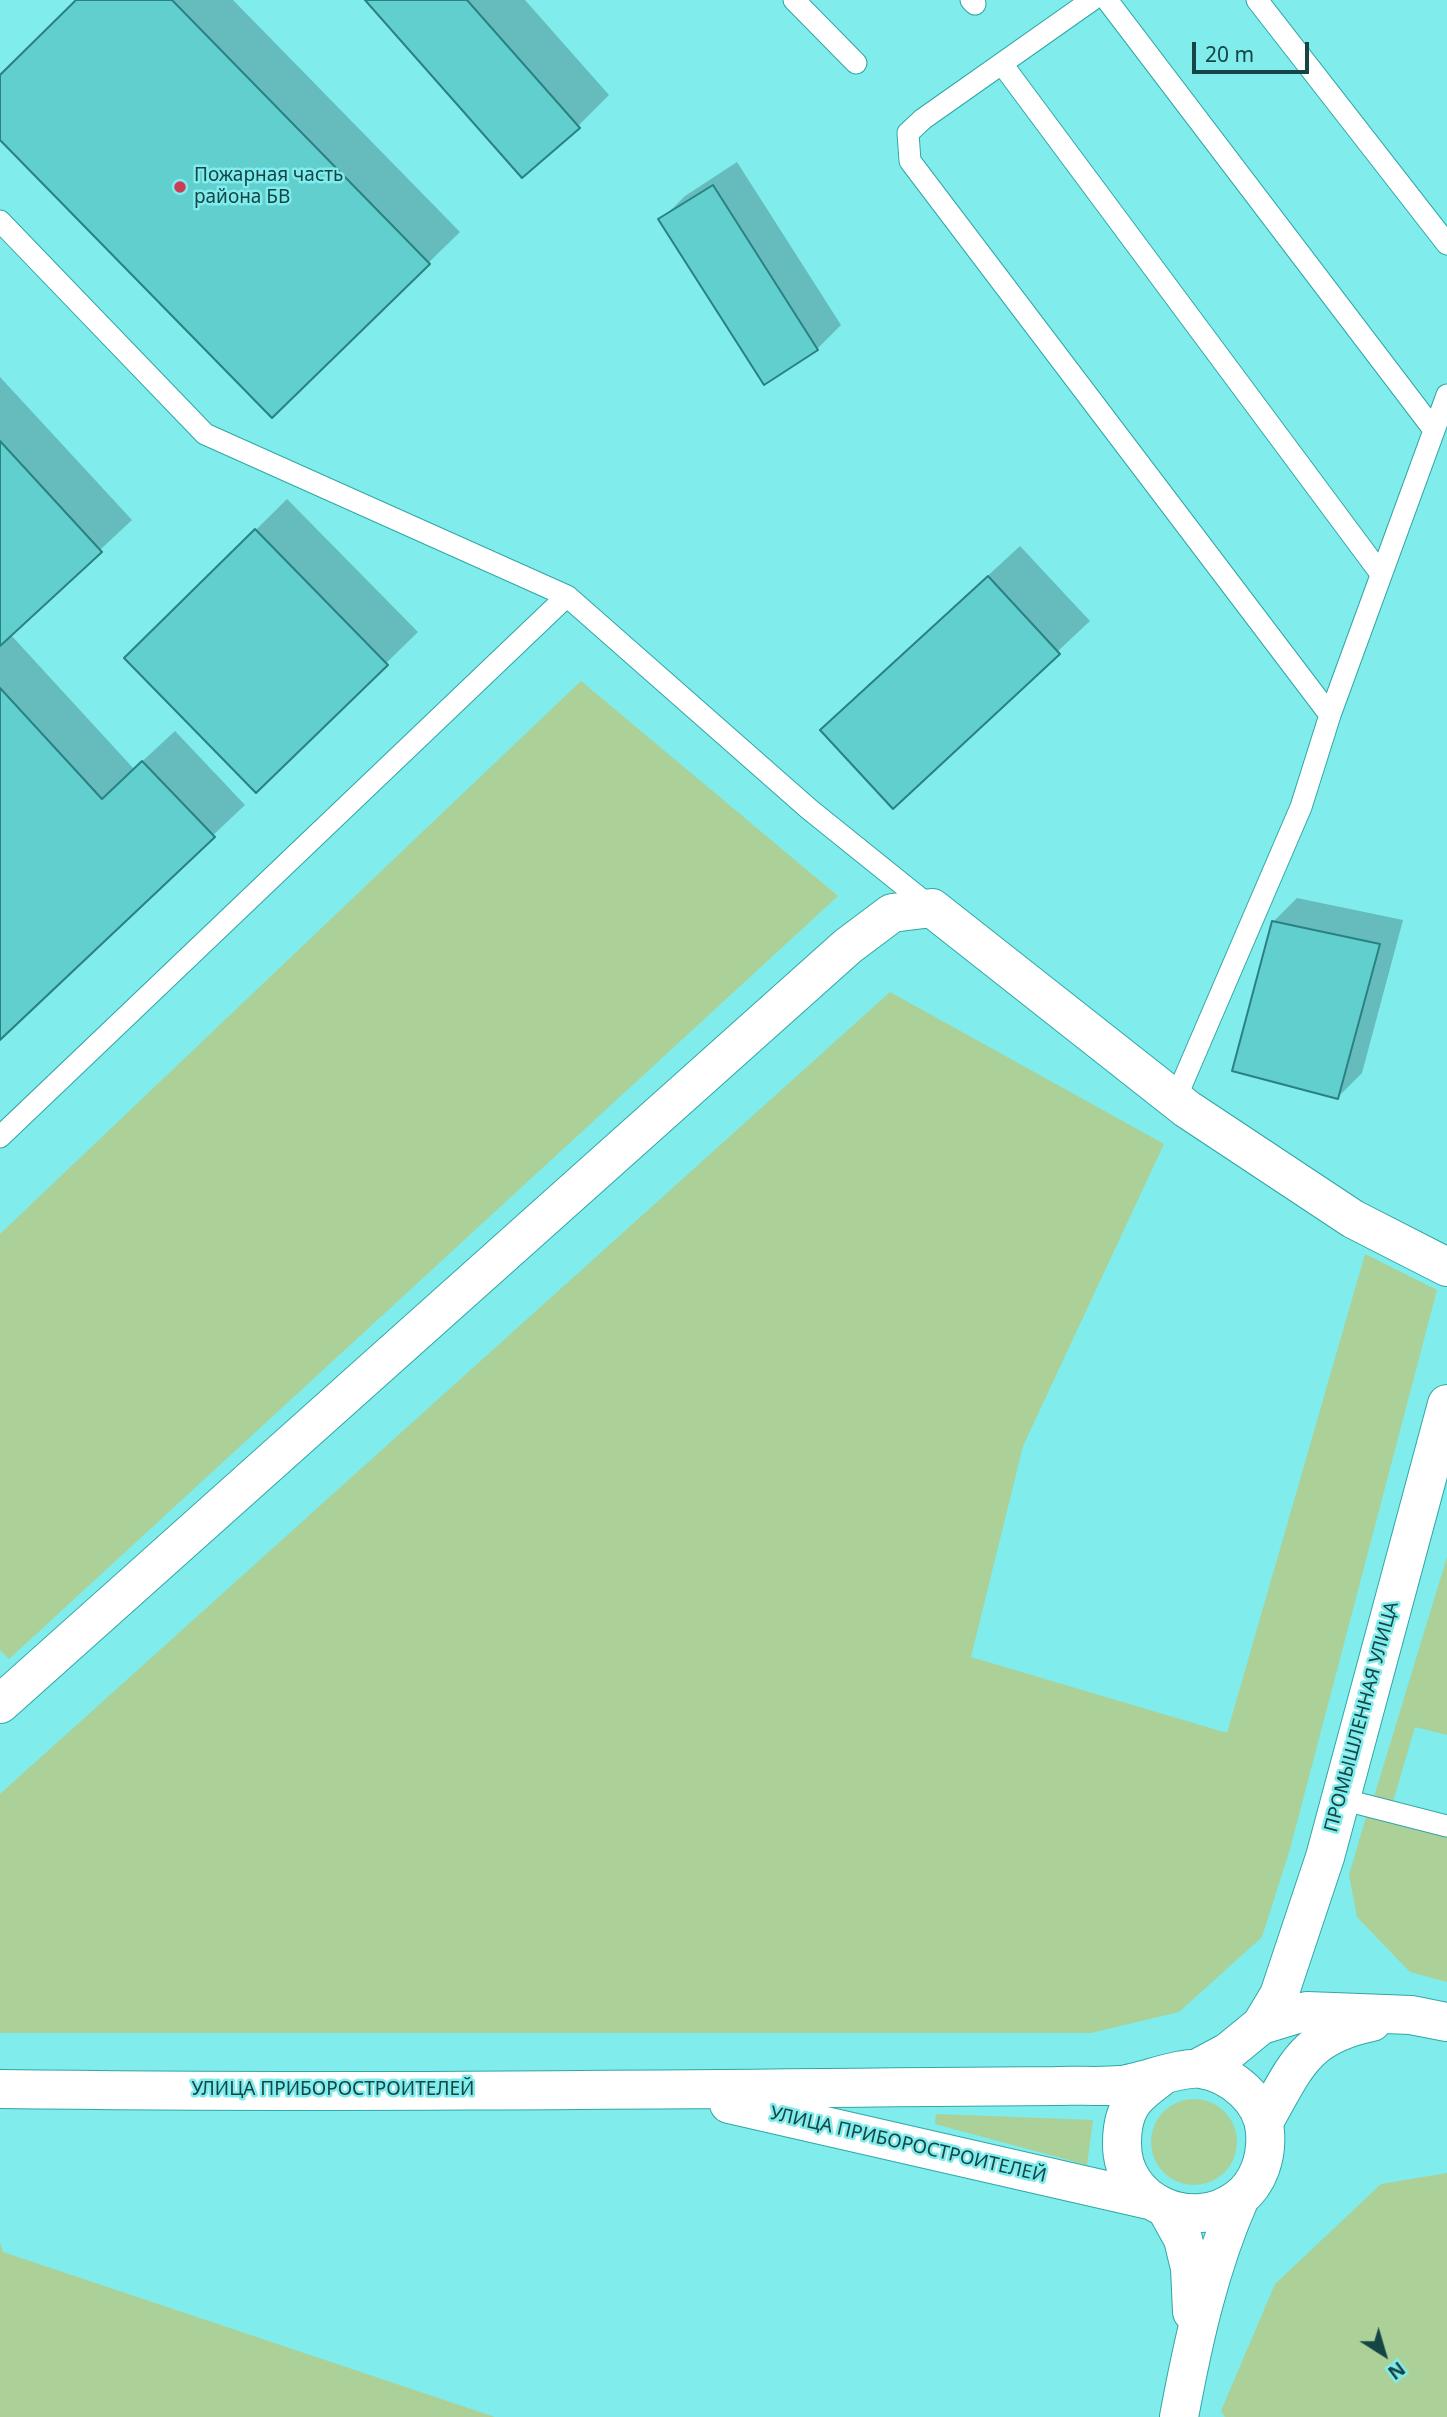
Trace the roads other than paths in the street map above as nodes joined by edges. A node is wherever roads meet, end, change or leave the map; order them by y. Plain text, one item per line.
1 (794, 0) edge
2 (1092, 0) edge
3 (1107, 0) edge
4 (1257, 0) edge
5 (856, 63) dead end
6 (1002, 64) junction
7 (0, 221) edge
8 (1447, 244) edge
9 (1447, 395) edge
10 (1434, 430) junction
11 (1381, 574) junction
12 (567, 596) junction
13 (1331, 715) junction
14 (932, 908) junction
15 (1175, 1100) junction
16 (0, 1136) edge
17 (1447, 1267) edge
18 (1447, 1404) edge
19 (0, 1704) edge
20 (1340, 1799) junction
21 (1447, 1826) edge
22 (1429, 2018) edge
23 (1261, 2025) junction
24 (1198, 2068) junction
25 (1161, 2077) junction
26 (0, 2089) edge
27 (666, 2090) junction
28 (1264, 2122) junction
29 (1240, 2197) junction
30 (1158, 2205) junction
31 (1194, 2339) junction
32 (1179, 2417) edge

1 - 5 lane
2 - 6 lane
3 - 10 lane
4 - 8 lane
6 - 11 lane
6 - 13 lane
7 - 12 lane
9 - 10 lane
10 - 11 lane
11 - 13 lane
12 - 14 lane
12 - 16 lane
13 - 15 lane
14 - 15 street
14 - 19 street
15 - 17 street
18 - 20 street, ПРОМЫШЛЕННАЯ УЛИЦА
20 - 21 lane
20 - 23 street, ПРОМЫШЛЕННАЯ УЛИЦА
22 - 23 street
22 - 28 street
23 - 24 street
24 - 25 street
24 - 28 street
25 - 27 street, УЛИЦА ПРИБОРОСТРОИТЕЛЕЙ
25 - 30 street
26 - 27 street, УЛИЦА ПРИБОРОСТРОИТЕЛЕЙ
27 - 30 street, УЛИЦА ПРИБОРОСТРОИТЕЛЕЙ
28 - 29 street
29 - 30 street
29 - 31 street
30 - 31 street
31 - 32 street

